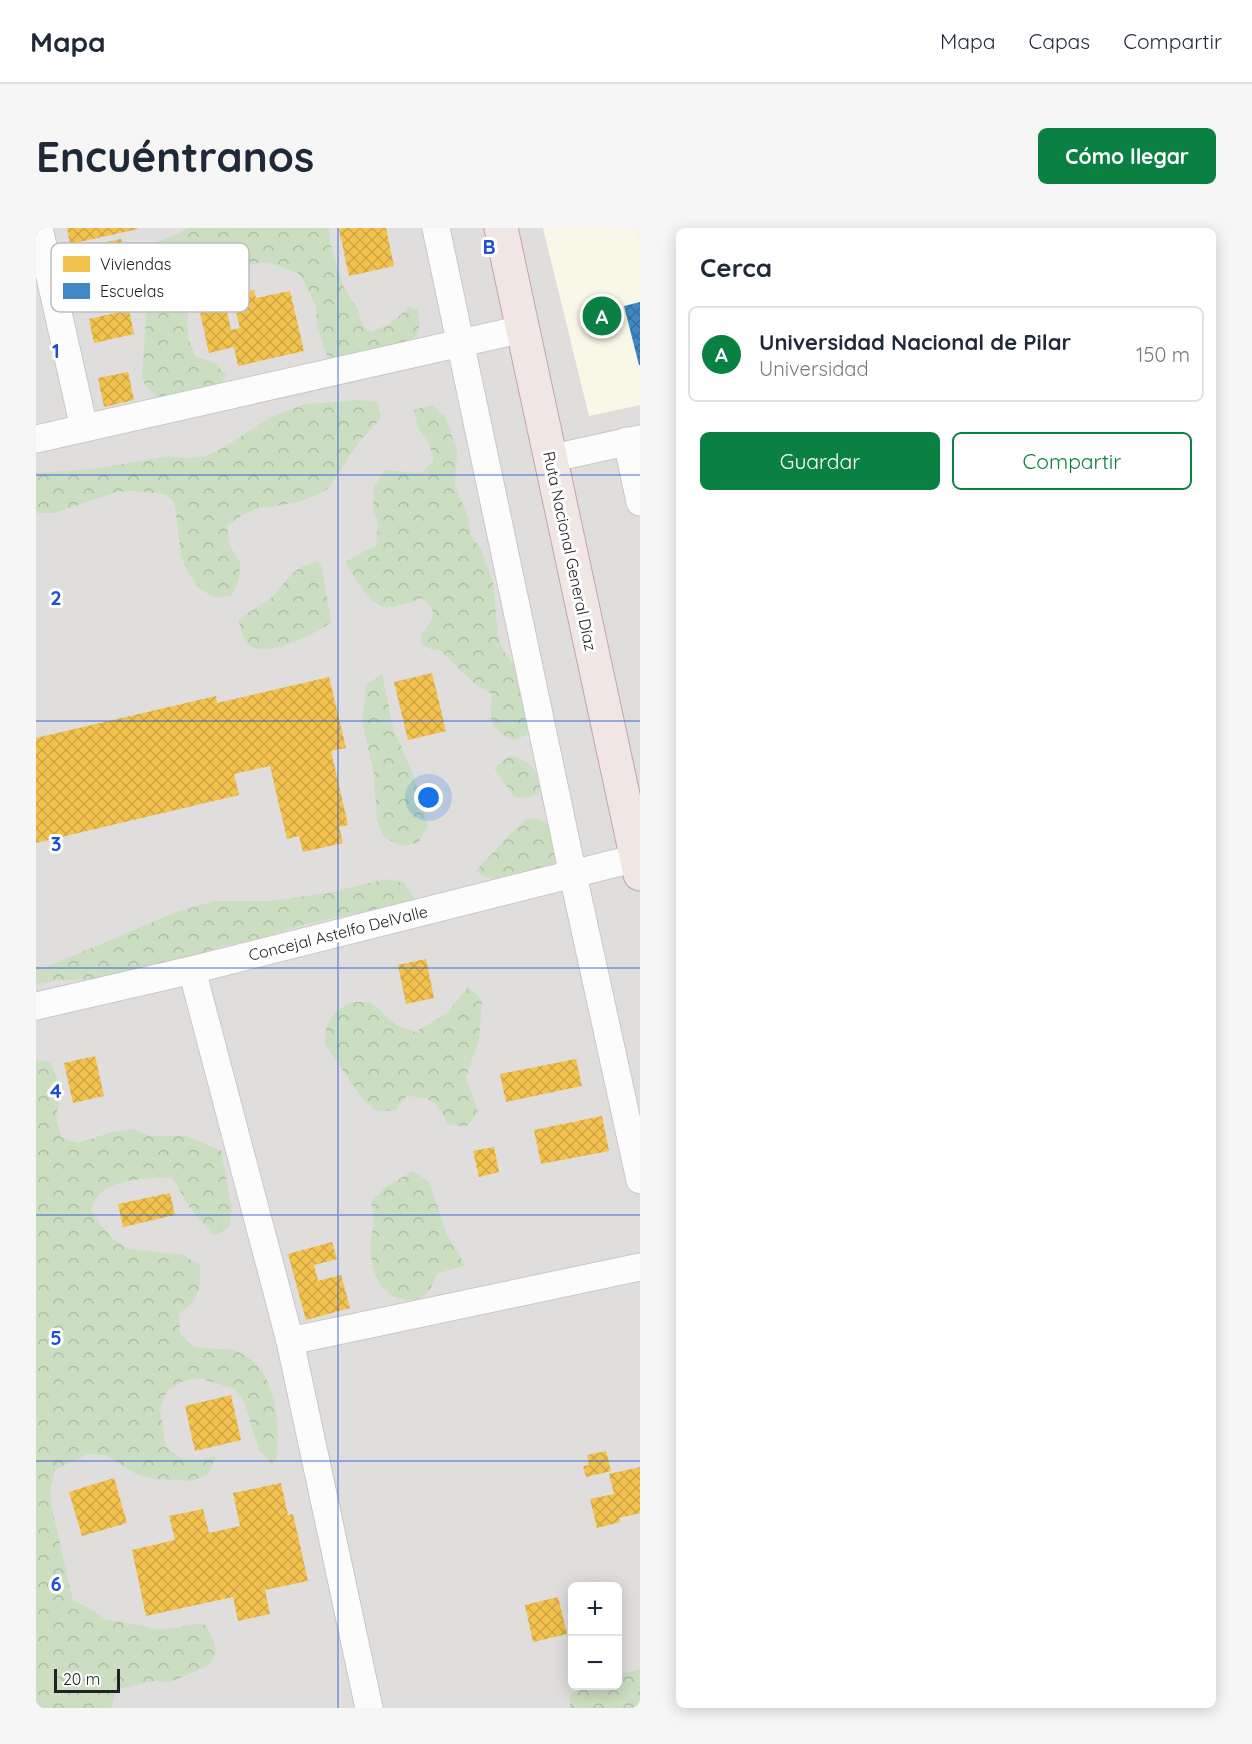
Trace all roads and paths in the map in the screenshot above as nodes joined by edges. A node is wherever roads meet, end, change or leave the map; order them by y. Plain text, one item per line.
1 (39, 228) edge
2 (436, 228) edge
3 (501, 228) edge
4 (51, 281) edge
5 (58, 312) edge
6 (523, 329) junction
7 (461, 343) junction
8 (84, 428) junction
9 (36, 439) edge
10 (634, 440) edge
11 (549, 459) junction
12 (640, 502) edge
13 (639, 863) edge
14 (573, 875) junction
15 (192, 970) junction
16 (36, 1006) edge
17 (640, 1180) edge
18 (640, 1267) edge
19 (290, 1341) junction
20 (369, 1708) edge

1 - 4 street
2 - 7 street
3 - 6 highway, Ruta Nacional General Díaz
5 - 8 street
6 - 7 street
6 - 11 highway, Ruta Nacional General Díaz
7 - 8 street
7 - 14 street
8 - 9 street
10 - 11 street
10 - 12 street
11 - 13 highway, Ruta Nacional General Díaz
13 - 14 street, Concejal Astelfo DelValle
14 - 15 street, Concejal Astelfo DelValle
14 - 17 street
15 - 16 street, Concejal Astelfo DelValle
15 - 19 street
18 - 19 street
19 - 20 street

